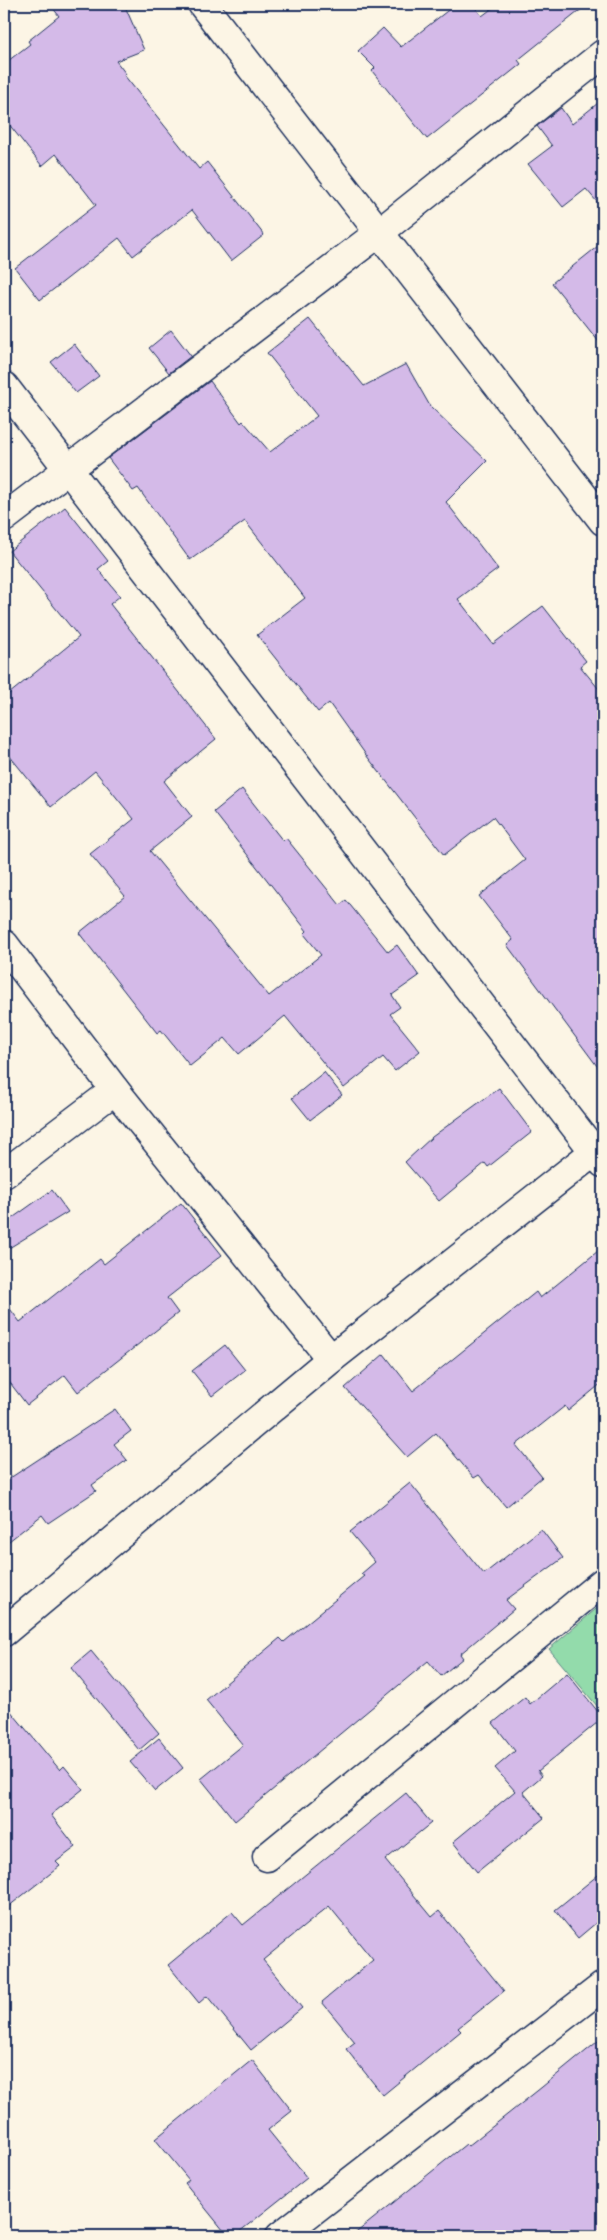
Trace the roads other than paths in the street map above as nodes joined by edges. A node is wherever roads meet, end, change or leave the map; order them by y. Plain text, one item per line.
1 (202, 4) edge
2 (603, 54) edge
3 (380, 232) junction
4 (4, 386) edge
5 (67, 469) junction
6 (594, 492) edge
7 (4, 518) edge
8 (603, 522) edge
9 (4, 944) edge
10 (115, 1090) junction
11 (599, 1158) edge
12 (4, 1174) edge
13 (331, 1359) junction
14 (603, 1582) edge
15 (4, 1632) edge
16 (267, 1857) dead end
17 (603, 1986) edge
18 (280, 2236) edge

1 - 3 street
2 - 3 street
3 - 5 street
3 - 6 street
4 - 5 street
5 - 7 street
5 - 11 street
6 - 8 street
9 - 10 street
10 - 12 street
10 - 13 street
11 - 13 street
13 - 15 street
14 - 16 street
17 - 18 street

